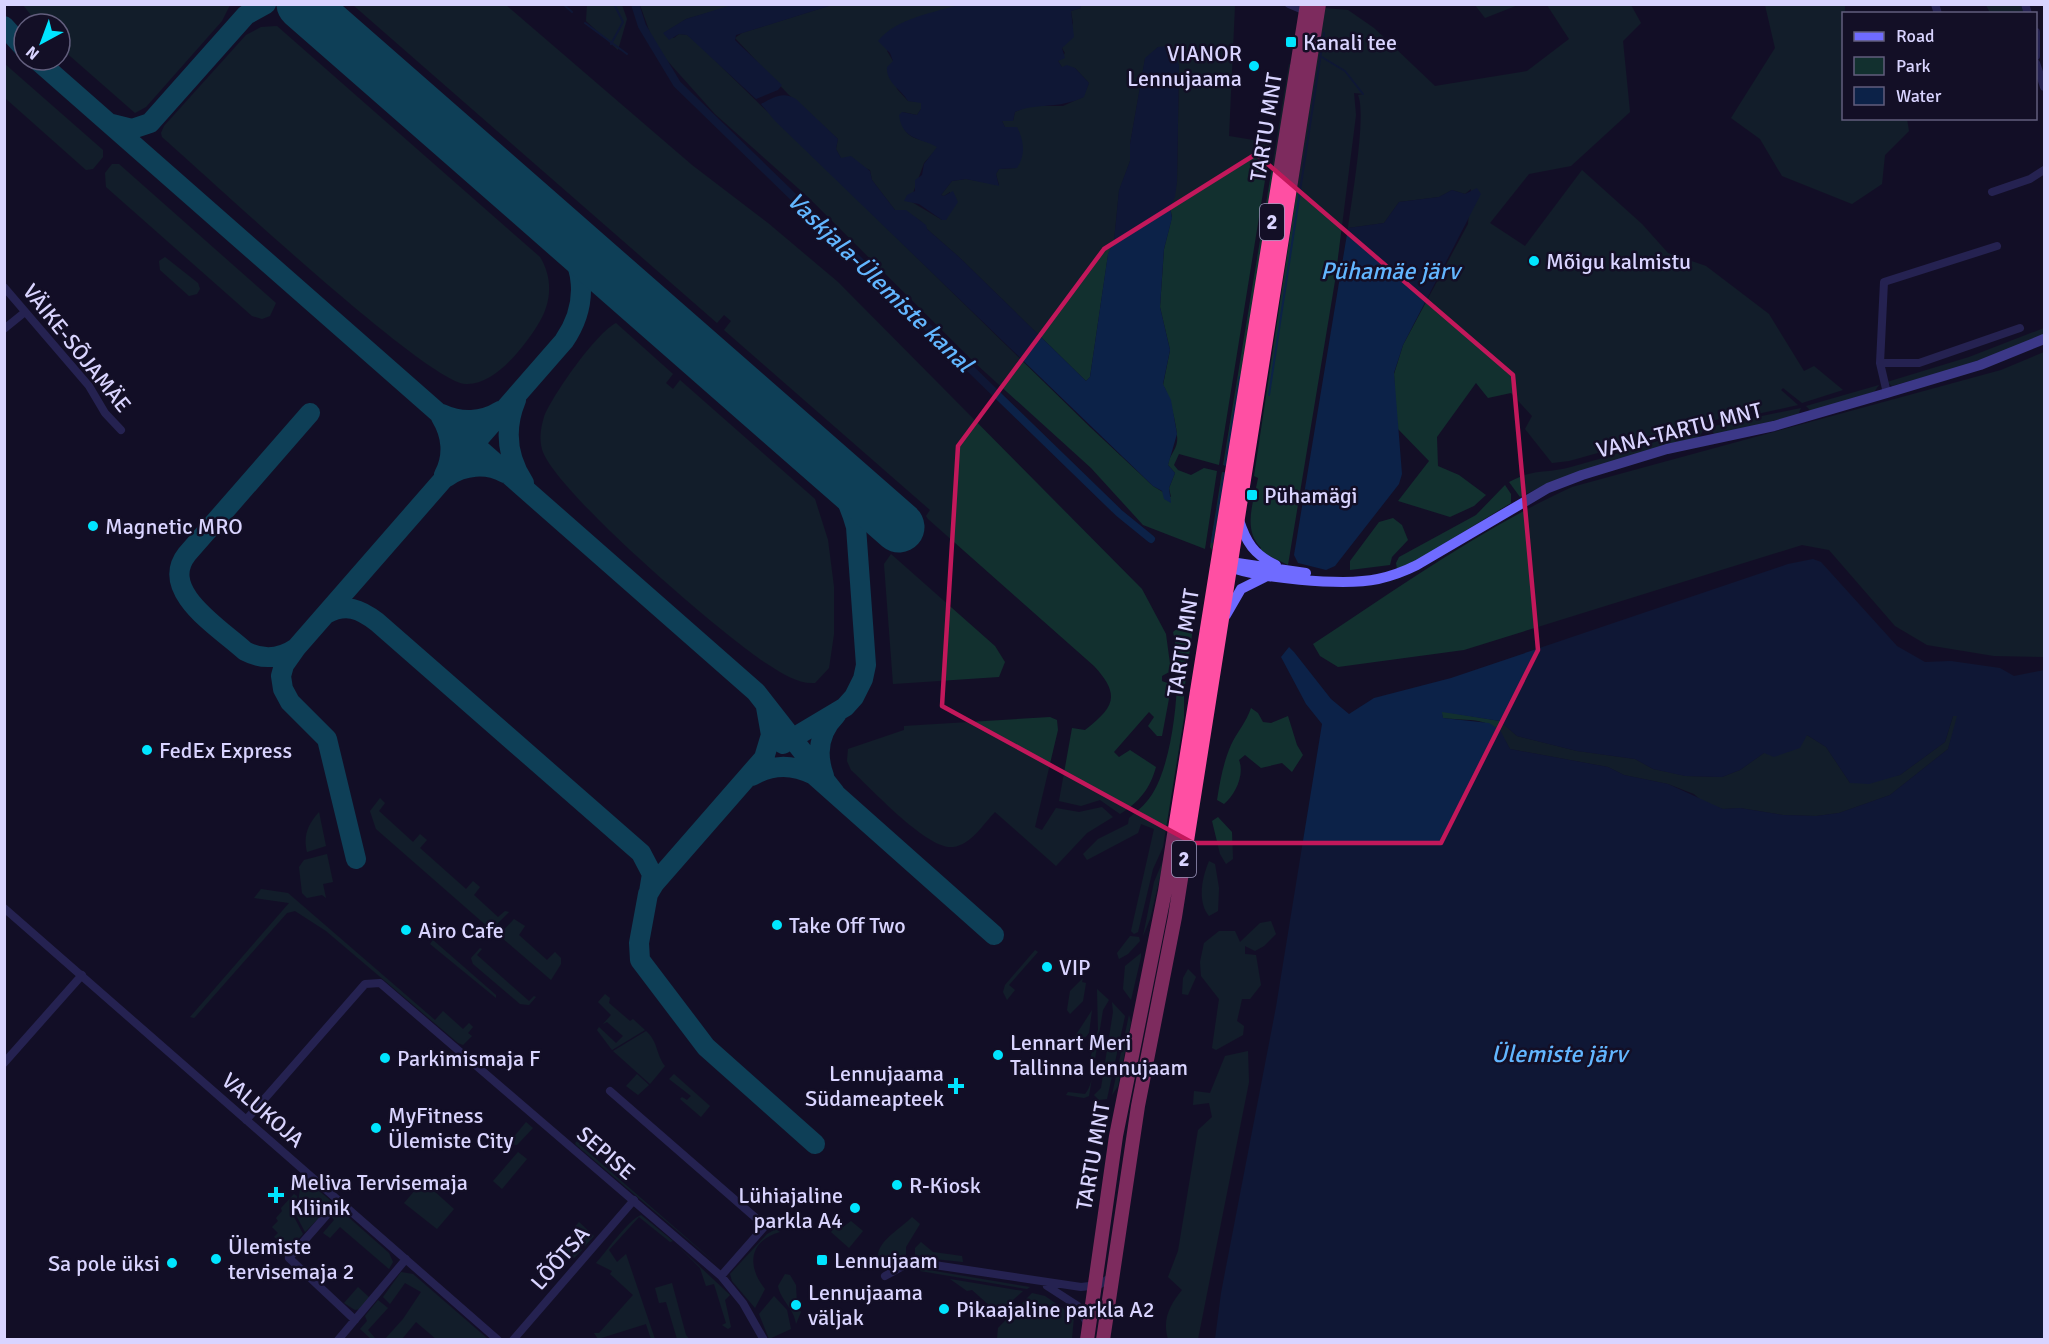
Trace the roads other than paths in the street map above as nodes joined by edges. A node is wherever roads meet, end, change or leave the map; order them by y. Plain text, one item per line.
1 (1289, 4) edge
2 (1313, 8) edge
3 (2037, 66) edge
4 (2044, 87) edge
5 (2044, 170) edge
6 (1992, 192) dead end
7 (1997, 246) dead end
8 (4, 287) edge
9 (25, 312) junction
10 (2020, 328) dead end
11 (4, 329) edge
12 (2044, 339) edge
13 (1880, 363) junction
14 (1887, 393) junction
15 (121, 430) dead end
16 (1238, 519) junction
17 (1227, 563) junction
18 (1282, 568) junction
19 (1271, 575) junction
20 (1336, 580) junction
21 (1221, 626) junction
22 (4, 908) edge
23 (82, 975) junction
24 (4, 1063) edge
25 (610, 1090) dead end
26 (246, 1120) junction
27 (339, 1200) junction
28 (634, 1200) junction
29 (405, 1259) junction
30 (721, 1276) junction
31 (885, 1276) dead end
32 (1111, 1277) junction
33 (1040, 1283) junction
34 (1093, 1286) junction
35 (355, 1320) junction
36 (1087, 1332) edge
37 (338, 1340) edge
38 (498, 1340) edge
39 (513, 1340) edge
40 (764, 1340) edge
41 (1103, 1340) edge

1 - 2 street
2 - 16 highway, TARTU MNT / 2
2 - 17 highway, TARTU MNT / 2
3 - 4 street
5 - 6 street
7 - 13 street
8 - 9 street, VÄIKE-SÕJAMÄE
9 - 11 street
9 - 15 street, VÄIKE-SÕJAMÄE
10 - 13 street
12 - 14 street, VANA-TARTU MNT
13 - 14 street
14 - 20 street, VANA-TARTU MNT
16 - 17 highway, TARTU MNT / 2
16 - 18 street
17 - 18 street, VANA-TARTU MNT
17 - 19 street, VANA-TARTU MNT
17 - 21 highway, TARTU MNT / 2
17 - 34 highway, TARTU MNT / 2
18 - 20 street, VANA-TARTU MNT
19 - 20 street, VANA-TARTU MNT
19 - 21 street
21 - 32 highway, TARTU MNT / 2
22 - 23 street, VALUKOJA
23 - 24 street
23 - 26 street, VALUKOJA
25 - 30 street
26 - 27 street, VALUKOJA
26 - 28 street, SEPISE
27 - 29 street, VALUKOJA
27 - 35 street
28 - 30 street, SEPISE
28 - 39 street, LÕÕTSA
29 - 35 street
29 - 38 street, VALUKOJA
30 - 40 street, SEPISE
31 - 33 street
32 - 34 street
32 - 41 highway, TARTU MNT / 2
33 - 34 street
33 - 36 street
34 - 36 highway, TARTU MNT / 2
35 - 37 street

